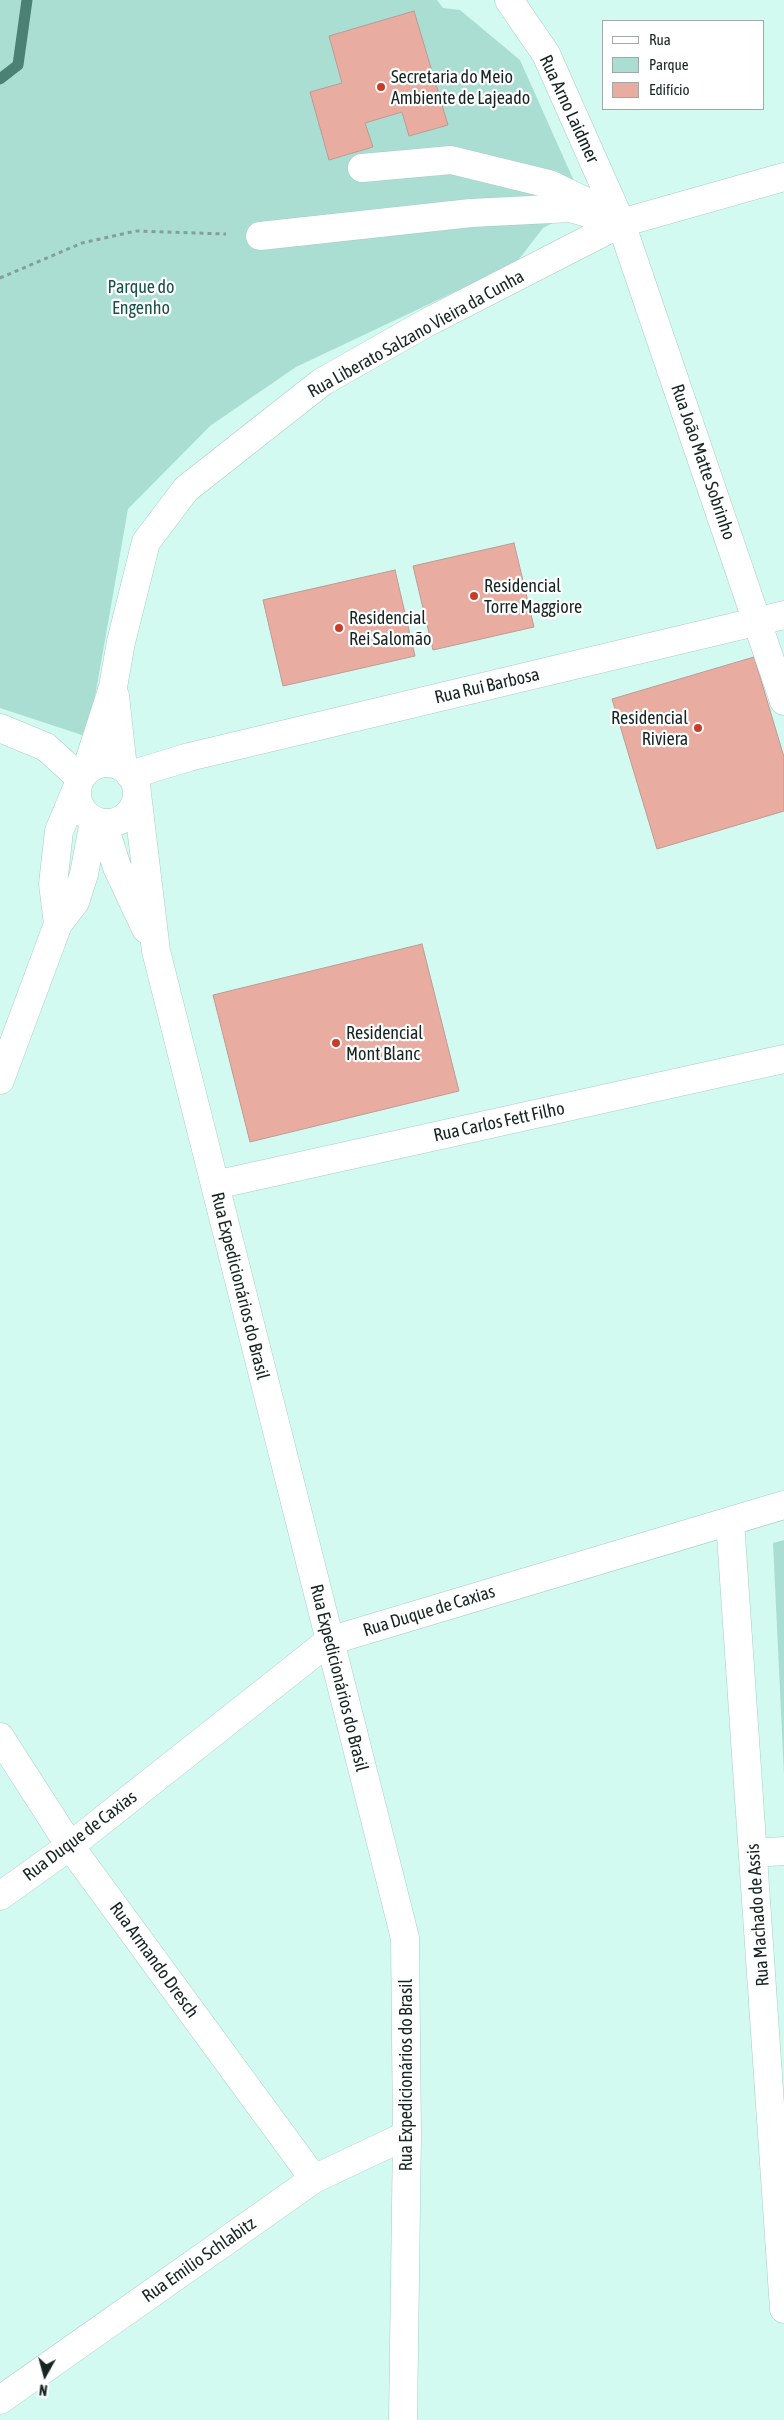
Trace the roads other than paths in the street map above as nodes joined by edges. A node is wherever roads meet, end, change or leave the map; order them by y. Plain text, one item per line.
1 (509, 0) edge
2 (362, 168) dead end
3 (784, 177) edge
4 (621, 223) junction
5 (260, 236) road end
6 (771, 618) edge
7 (114, 687) junction
8 (784, 701) edge
9 (0, 728) edge
10 (81, 779) junction
11 (130, 779) junction
12 (98, 822) junction
13 (58, 924) junction
14 (156, 951) junction
15 (784, 1059) edge
16 (0, 1080) edge
17 (215, 1185) junction
18 (784, 1505) edge
19 (730, 1522) junction
20 (329, 1641) junction
21 (0, 1737) edge
22 (70, 1846) junction
23 (784, 1850) edge
24 (754, 1853) junction
25 (0, 1896) edge
26 (407, 2135) junction
27 (314, 2178) junction
28 (784, 2309) edge
29 (0, 2400) edge
30 (403, 2420) edge

1 - 4 street, Rua Arno Laidmer
2 - 4 street
3 - 4 street, Rua Liberato Salzano Vieira da Cunha
4 - 5 street
4 - 6 street, Rua João Matte Sobrinho
4 - 7 street, Rua Liberato Salzano Vieira da Cunha
6 - 8 street, Rua João Matte Sobrinho
6 - 11 street, Rua Rui Barbosa
7 - 10 street, Rua Liberato Salzano Vieira da Cunha
7 - 11 street, Rua Liberato Salzano Vieira da Cunha
9 - 10 street
10 - 11 street
10 - 12 street, Rua Expedicionários do Brasil
10 - 13 street, Rua Liberato Salzano Vieira da Cunha
11 - 12 street
11 - 14 street, Rua Expedicionários do Brasil
12 - 13 street, Rua Liberato Salzano Vieira da Cunha
12 - 14 street, Rua Expedicionários do Brasil
13 - 16 street, Rua Liberato Salzano Vieira da Cunha
14 - 17 street, Rua Expedicionários do Brasil
15 - 17 street, Rua Carlos Fett Filho
17 - 20 street, Rua Expedicionários do Brasil
18 - 19 street, Rua Duque de Caxias
19 - 20 street, Rua Duque de Caxias
19 - 24 street, Rua Machado de Assis
20 - 22 street, Rua Duque de Caxias
20 - 26 street, Rua Expedicionários do Brasil
21 - 22 street, Rua Armando Dresch
22 - 25 street, Rua Duque de Caxias
22 - 27 street, Rua Armando Dresch
23 - 24 street
24 - 28 street, Rua Machado de Assis
26 - 27 street, Rua Emilio Schlabitz
26 - 30 street, Rua Expedicionários do Brasil
27 - 29 street, Rua Emilio Schlabitz

